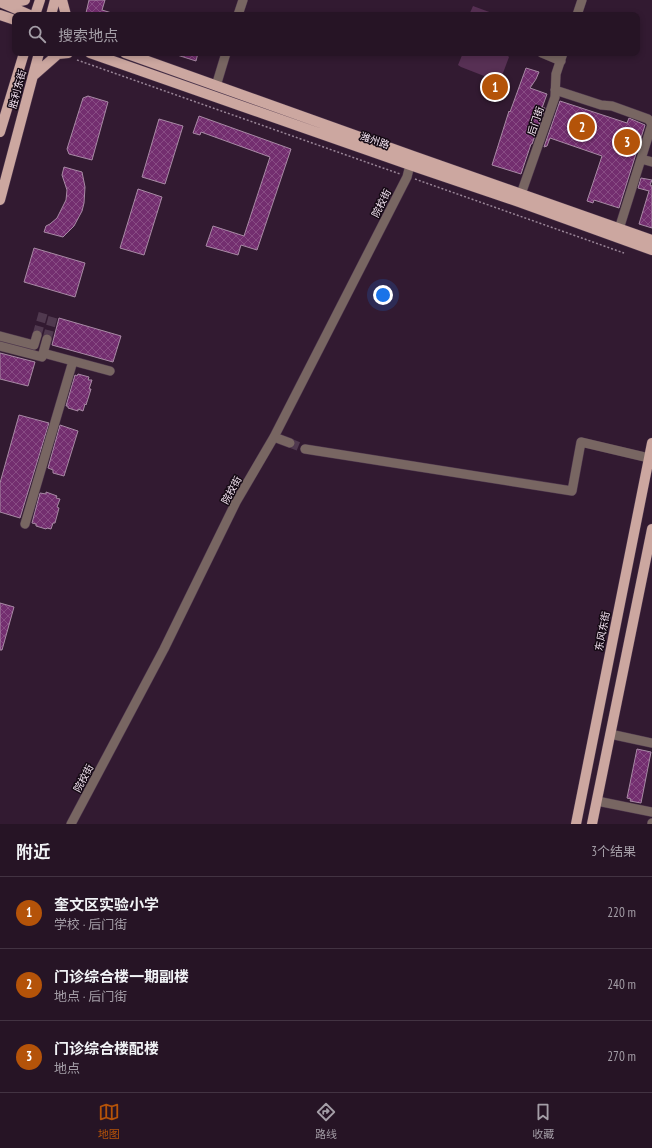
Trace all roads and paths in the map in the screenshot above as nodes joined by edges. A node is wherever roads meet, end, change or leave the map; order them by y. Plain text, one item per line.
1 (25, 0) edge
2 (40, 0) edge
3 (55, 0) edge
4 (62, 0) edge
5 (243, 0) edge
6 (582, 0) edge
7 (2, 3) edge
8 (23, 12) edge
9 (36, 12) edge
10 (52, 12) edge
11 (65, 12) edge
12 (239, 12) edge
13 (578, 12) edge
14 (0, 15) edge
15 (12, 19) edge
16 (23, 56) edge
17 (38, 56) edge
18 (56, 56) edge
19 (99, 56) edge
20 (133, 56) edge
21 (225, 56) edge
22 (562, 57) edge
23 (77, 60) dead end
24 (33, 76) junction
25 (216, 86) junction
26 (555, 90) junction
27 (0, 132) edge
28 (641, 159) junction
29 (652, 162) edge
30 (410, 165) junction
31 (407, 177) junction
32 (521, 194) junction
33 (0, 200) edge
34 (619, 229) junction
35 (649, 242) edge
36 (624, 253) dead end
37 (652, 257) edge
38 (37, 335) tunnel mouth
39 (0, 336) edge
40 (47, 339) tunnel mouth
41 (0, 346) edge
42 (43, 353) junction
43 (74, 361) junction
44 (110, 371) dead end
45 (274, 437) junction
46 (290, 443) tunnel mouth
47 (652, 443) edge
48 (305, 449) tunnel mouth
49 (649, 458) junction
50 (25, 524) dead end
51 (652, 529) edge
52 (610, 734) junction
53 (652, 743) edge
54 (597, 801) junction
55 (652, 812) edge
56 (70, 824) edge
57 (576, 824) edge
58 (592, 824) edge

1 - 7 main road
2 - 9 main road
3 - 10 main road
4 - 11 main road
5 - 12 street
6 - 13 street
7 - 8 main road
14 - 15 main road
16 - 27 main road, 胜利东街
17 - 24 main road, 胜利东街
18 - 24 main road
19 - 30 main road, 潍州路
20 - 25 main road, 潍州路
21 - 25 street
22 - 26 street, 后门街
23 - 31 path
24 - 33 main road, 胜利东街
25 - 32 main road, 潍州路
26 - 28 street
26 - 32 street, 后门街
28 - 29 street
28 - 34 street
30 - 31 street, 院校街
30 - 35 main road, 潍州路
31 - 36 path
31 - 45 street, 院校街
32 - 34 main road, 潍州路
34 - 35 main road, 潍州路
35 - 37 main road
38 - 39 street
40 - 42 street
41 - 42 street
42 - 43 street
43 - 44 street
43 - 50 street
45 - 46 street
45 - 56 street, 院校街
47 - 49 main road, 东风东街
48 - 49 street
49 - 57 main road, 东风东街
51 - 52 main road
52 - 53 street
52 - 54 main road
54 - 55 street
54 - 58 main road

